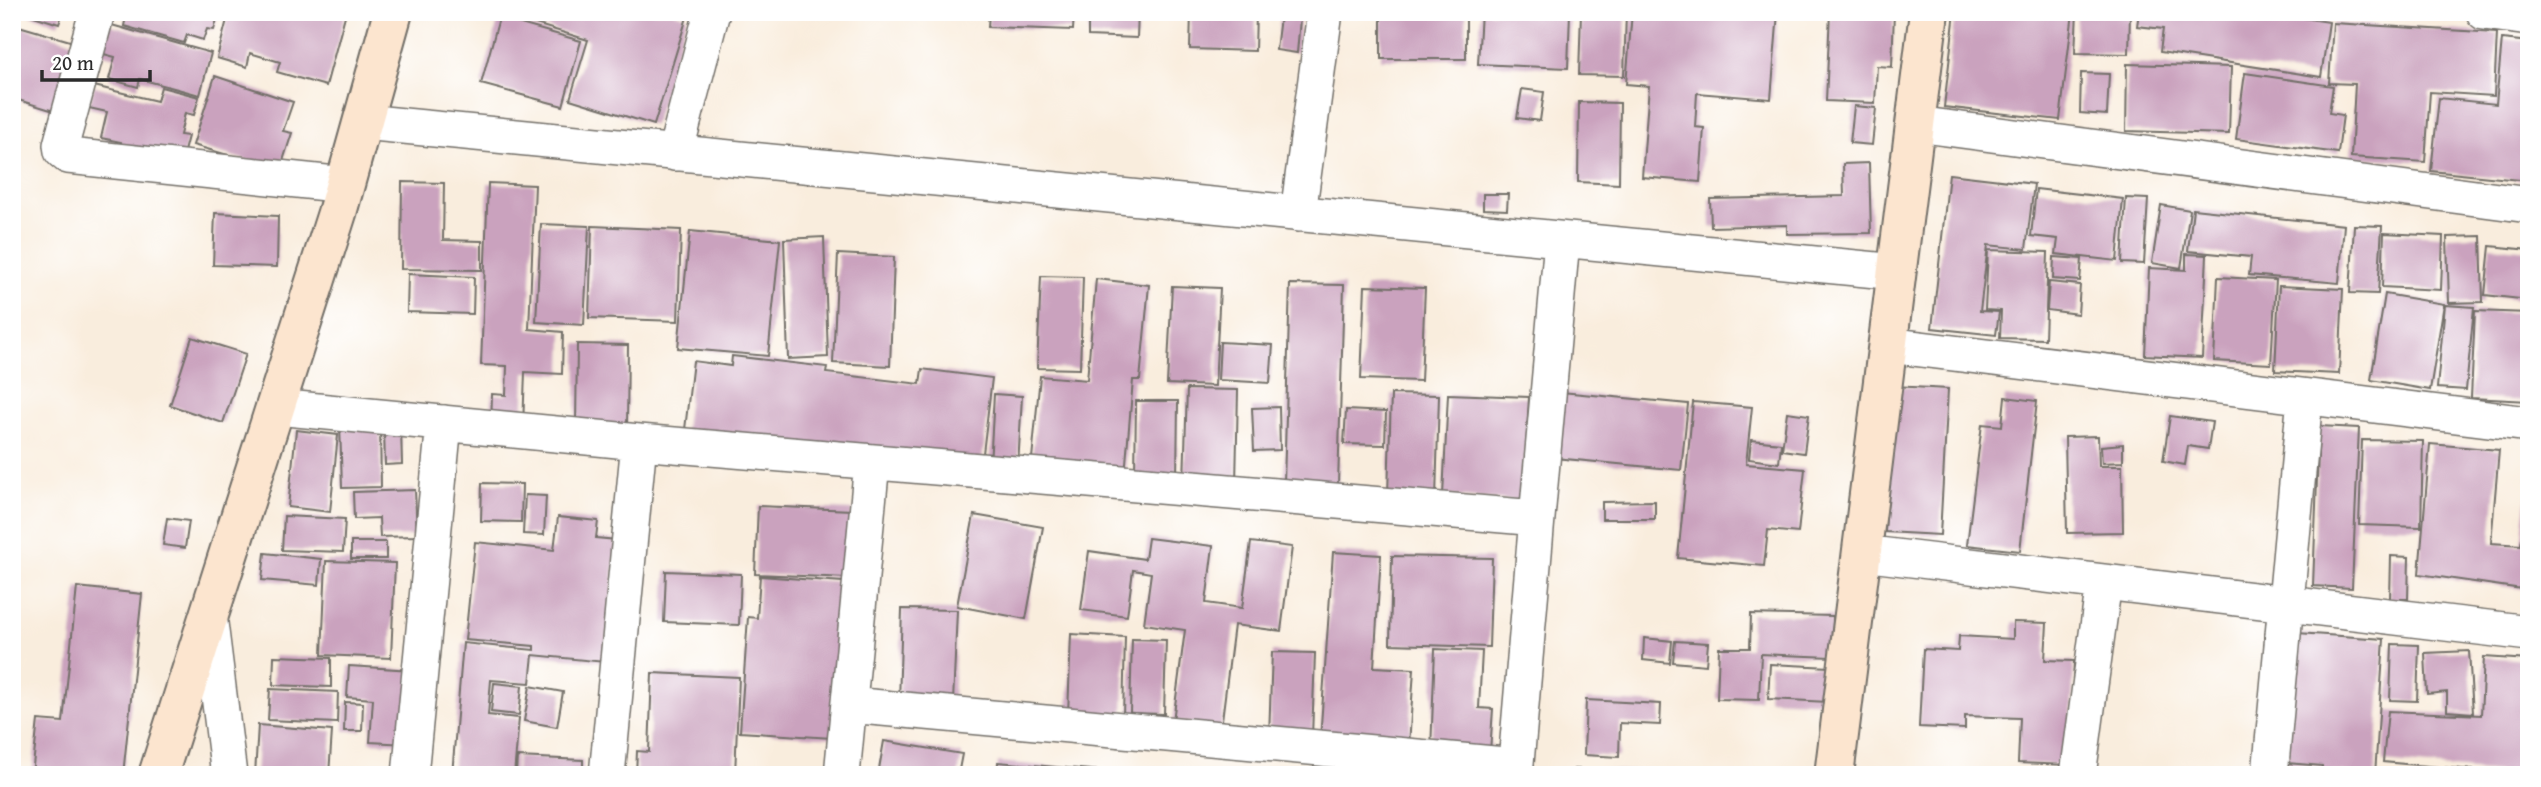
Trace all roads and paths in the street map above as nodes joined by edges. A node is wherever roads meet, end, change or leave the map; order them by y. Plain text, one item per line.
1 (97, 12) edge
2 (393, 12) edge
3 (712, 12) edge
4 (1325, 12) edge
5 (1929, 12) edge
6 (2484, 12) edge
7 (2529, 18) edge
8 (363, 122) junction
9 (1916, 124) junction
10 (675, 153) junction
11 (345, 185) junction
12 (2529, 205) edge
13 (1298, 214) junction
14 (1562, 240) junction
15 (1897, 272) junction
16 (1888, 345) junction
17 (2305, 397) junction
18 (275, 407) junction
19 (444, 423) junction
20 (2529, 424) edge
21 (639, 442) junction
22 (872, 462) junction
23 (1537, 518) junction
24 (1862, 553) junction
25 (2104, 582) junction
26 (2285, 604) junction
27 (209, 615) junction
28 (2529, 633) edge
29 (849, 705) junction
30 (1515, 771) edge
31 (158, 775) edge
32 (229, 775) edge
33 (410, 775) edge
34 (607, 775) edge
35 (842, 775) edge
36 (1834, 775) edge
37 (2078, 775) edge
38 (2270, 775) edge

1 - 11 street
2 - 8 street
3 - 10 street
4 - 13 street
5 - 9 street
6 - 7 street
8 - 10 street
8 - 11 street
9 - 12 street
9 - 15 street
10 - 13 street
11 - 18 street
13 - 14 street
14 - 15 street
14 - 23 street
15 - 16 street
16 - 17 street
16 - 24 street
17 - 20 street
17 - 26 street
18 - 19 street
18 - 27 street
19 - 21 street
19 - 33 street
21 - 22 street
21 - 34 street
22 - 23 street
22 - 29 street
23 - 30 street
24 - 25 street
24 - 36 street
25 - 26 street
25 - 37 street
26 - 28 street
26 - 38 street
27 - 31 street
27 - 32 street
29 - 30 street
29 - 35 street

